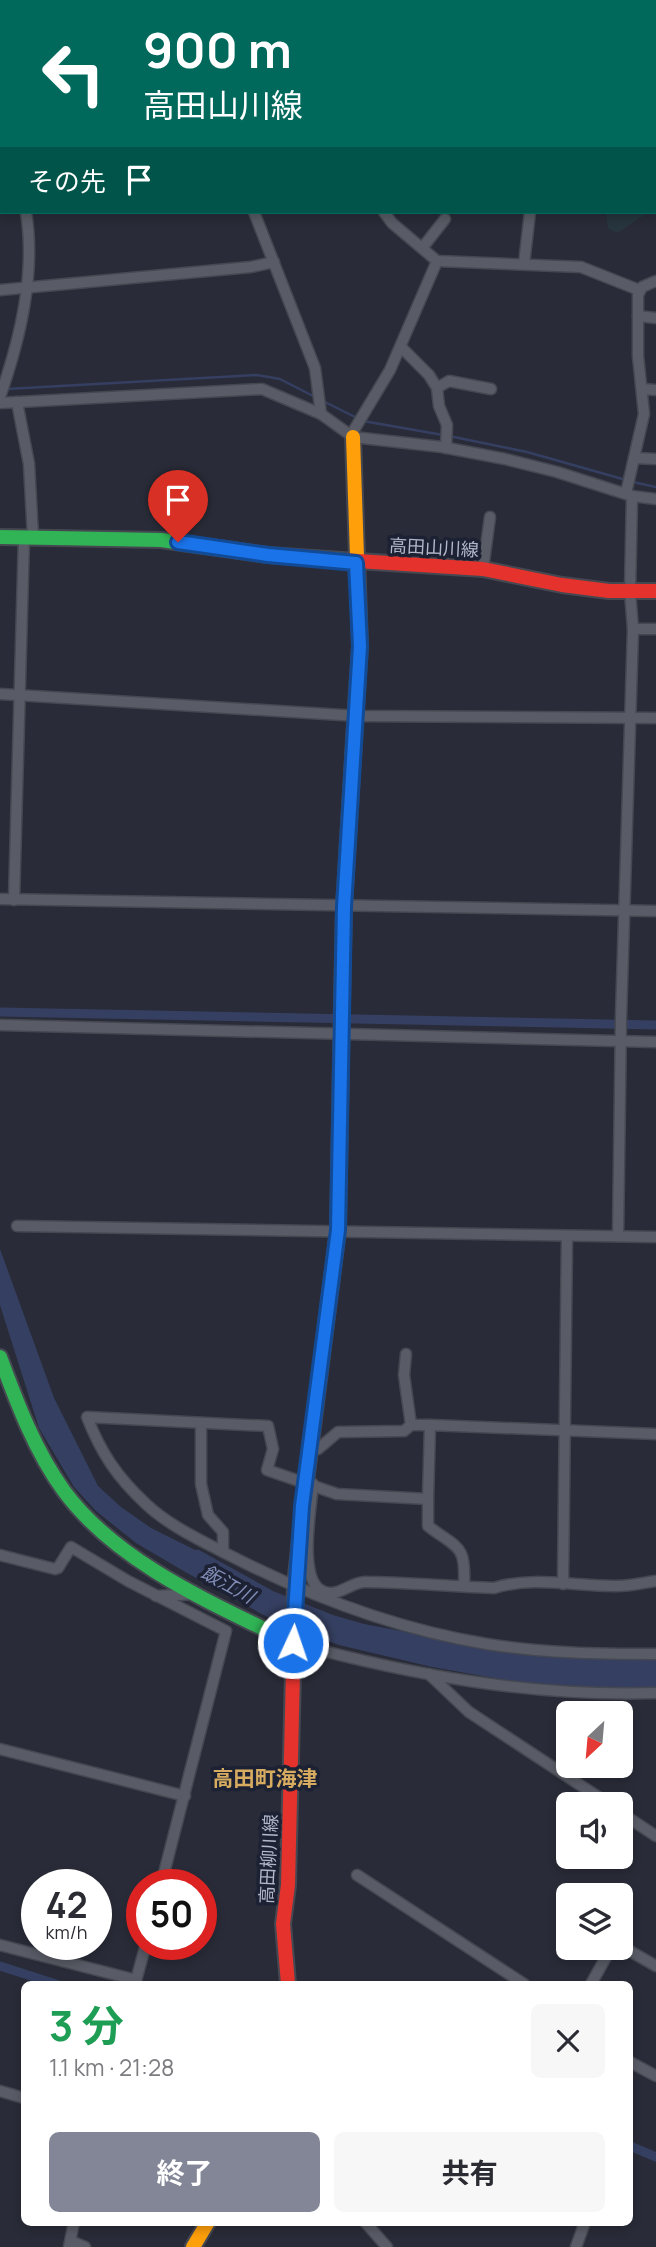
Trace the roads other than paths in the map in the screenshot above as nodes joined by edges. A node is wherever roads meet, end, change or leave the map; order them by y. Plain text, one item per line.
1 (26, 214) edge
2 (255, 214) edge
3 (385, 214) edge
4 (530, 214) edge
5 (445, 219) dead end
6 (422, 247) junction
7 (274, 261) junction
8 (437, 261) junction
9 (524, 264) junction
10 (656, 281) edge
11 (27, 288) junction
12 (0, 290) edge
13 (639, 290) junction
14 (638, 316) junction
15 (656, 318) edge
16 (401, 347) junction
17 (436, 388) junction
18 (642, 388) junction
19 (491, 390) dead end
20 (656, 390) edge
21 (0, 400) edge
22 (17, 402) junction
23 (321, 414) junction
24 (352, 436) junction
25 (446, 448) junction
26 (634, 458) junction
27 (656, 459) edge
28 (629, 495) junction
29 (656, 499) edge
30 (490, 517) dead end
31 (0, 537) edge
32 (28, 537) junction
33 (356, 563) junction
34 (483, 569) junction
35 (656, 591) edge
36 (631, 592) junction
37 (634, 629) junction
38 (656, 629) edge
39 (0, 694) edge
40 (21, 695) junction
41 (358, 716) junction
42 (631, 717) junction
43 (656, 718) edge
44 (0, 900) edge
45 (13, 900) junction
46 (344, 907) junction
47 (624, 910) junction
48 (656, 911) edge
49 (0, 1026) edge
50 (343, 1032) junction
51 (621, 1039) junction
52 (656, 1042) edge
53 (17, 1226) dead end
54 (338, 1230) junction
55 (567, 1236) junction
56 (618, 1236) junction
57 (656, 1237) edge
58 (406, 1354) dead end
59 (0, 1357) edge
60 (201, 1423) junction
61 (411, 1425) junction
62 (430, 1425) junction
63 (564, 1431) junction
64 (656, 1433) edge
65 (309, 1449) junction
66 (309, 1483) junction
67 (428, 1499) junction
68 (223, 1552) junction
69 (0, 1555) edge
70 (656, 1581) edge
71 (563, 1584) junction
72 (464, 1585) junction
73 (295, 1586) junction
74 (201, 1594) junction
75 (155, 1596) junction
76 (293, 1640) junction
77 (656, 1654) edge
78 (429, 1674) junction
79 (656, 1693) edge
80 (0, 1749) edge
81 (591, 1792) edge
82 (185, 1796) junction
83 (633, 1820) edge
84 (656, 1836) edge
85 (165, 1869) edge
86 (357, 1875) dead end
87 (0, 1945) edge
88 (633, 1953) edge
89 (142, 1960) edge
90 (604, 1960) edge
91 (656, 1966) edge
92 (132, 1981) edge
93 (136, 1981) edge
94 (288, 1981) edge
95 (519, 1981) edge
96 (593, 1981) edge
97 (633, 2064) edge
98 (656, 2076) edge
99 (0, 2091) edge
100 (21, 2097) edge
101 (73, 2226) edge
102 (206, 2226) edge
103 (369, 2226) edge
104 (584, 2226) edge
105 (70, 2244) edge
106 (85, 2247) edge
107 (193, 2247) edge
108 (387, 2247) edge
109 (576, 2247) edge

1 - 11 street
2 - 7 street
3 - 6 street
4 - 9 street
5 - 6 street
6 - 8 street
7 - 11 street
7 - 23 street
8 - 9 street
8 - 16 street
9 - 13 street
10 - 13 street
11 - 12 street
11 - 21 street
13 - 14 street
14 - 15 street
14 - 18 street
16 - 17 street
16 - 24 street
17 - 19 street
17 - 25 street
18 - 20 street
18 - 26 street
21 - 22 street
22 - 23 street
22 - 32 street
23 - 24 street
24 - 25 street
24 - 33 main road, 高田柳川線
25 - 28 street
26 - 27 street
26 - 28 street
28 - 29 street
28 - 36 street
30 - 34 street
31 - 32 main road, 高田山川線
32 - 33 main road, 高田山川線
32 - 40 street
33 - 34 main road, 高田山川線
33 - 41 main road, 高田柳川線
34 - 36 main road, 高田山川線
35 - 36 main road, 高田山川線
36 - 37 street
37 - 38 street
37 - 42 street
39 - 40 street
40 - 41 street
40 - 45 street
41 - 42 street
41 - 46 main road, 高田柳川線
42 - 43 street
42 - 47 street
44 - 45 street
45 - 46 street
46 - 47 street
46 - 50 main road, 高田柳川線
47 - 48 street
47 - 51 street
49 - 50 street
50 - 51 street
50 - 54 main road, 高田柳川線
51 - 52 street
51 - 56 street
53 - 54 street
54 - 55 street
54 - 65 main road, 高田柳川線
55 - 56 street
55 - 63 street
56 - 57 street
58 - 61 street
59 - 74 main road
60 - 66 street
60 - 68 street
60 - 68 street
61 - 62 street
61 - 65 street
62 - 63 street
62 - 67 street
63 - 64 street
63 - 71 street
65 - 66 main road, 高田柳川線
66 - 67 street
66 - 72 street
66 - 73 main road, 高田柳川線
67 - 72 street
68 - 73 street
69 - 75 street
70 - 71 street
71 - 72 street
73 - 76 main road, 高田柳川線
73 - 77 street
74 - 75 street
74 - 76 main road
75 - 82 street
76 - 78 street
76 - 94 main road, 高田柳川線
78 - 79 street
78 - 81 street
80 - 82 street
82 - 85 street
83 - 84 street
86 - 95 street
87 - 92 street
88 - 91 street
89 - 93 street
90 - 96 street
97 - 98 street
99 - 100 street
101 - 105 street
102 - 107 main road
103 - 108 street
104 - 109 street
105 - 106 street

